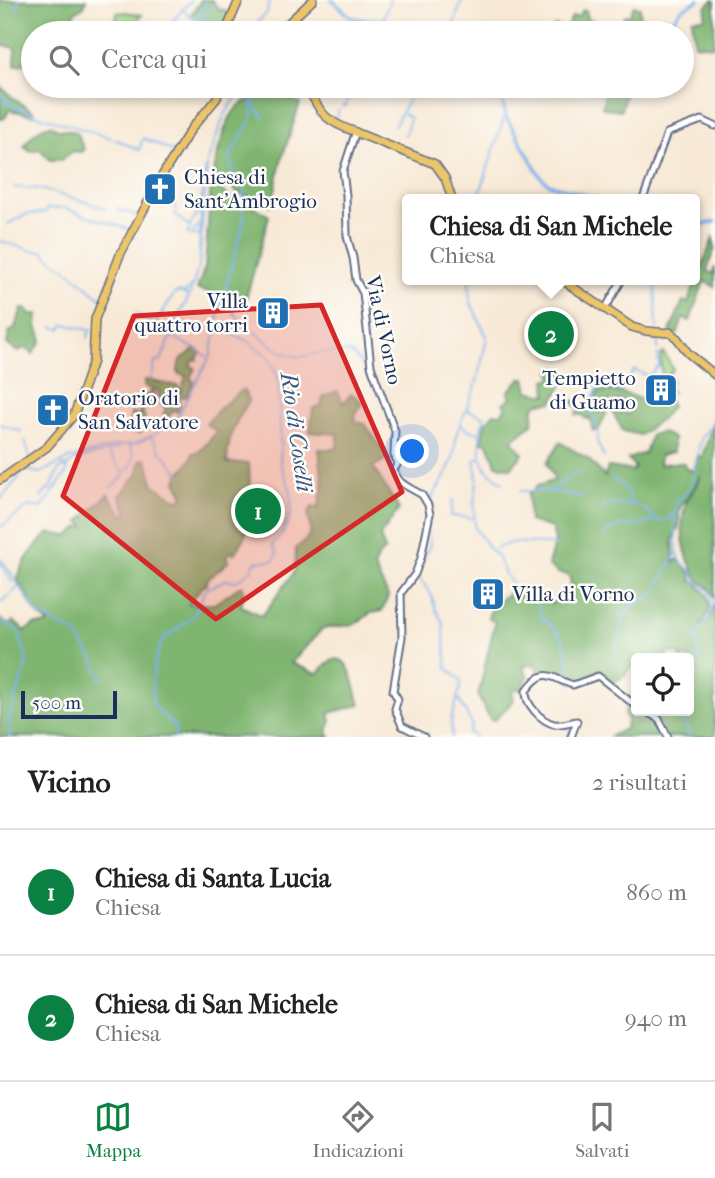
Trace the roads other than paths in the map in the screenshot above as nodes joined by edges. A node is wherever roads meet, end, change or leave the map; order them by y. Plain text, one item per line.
1 (239, 0) edge
2 (313, 0) edge
3 (230, 21) edge
4 (291, 21) edge
5 (216, 98) edge
6 (313, 98) edge
7 (715, 126) edge
8 (356, 134) junction
9 (450, 194) edge
10 (645, 194) edge
11 (569, 285) edge
12 (619, 285) edge
13 (605, 309) junction
14 (715, 375) edge
15 (0, 481) edge
16 (631, 702) edge
17 (654, 716) edge
18 (424, 737) edge
19 (571, 737) edge
20 (668, 737) edge

1 - 3 main road
2 - 4 main road
5 - 15 main road
6 - 8 main road
7 - 10 street
8 - 9 main road
8 - 18 street, Via di Vorno
11 - 13 main road
12 - 13 street
13 - 14 main road
16 - 19 street
17 - 20 street

